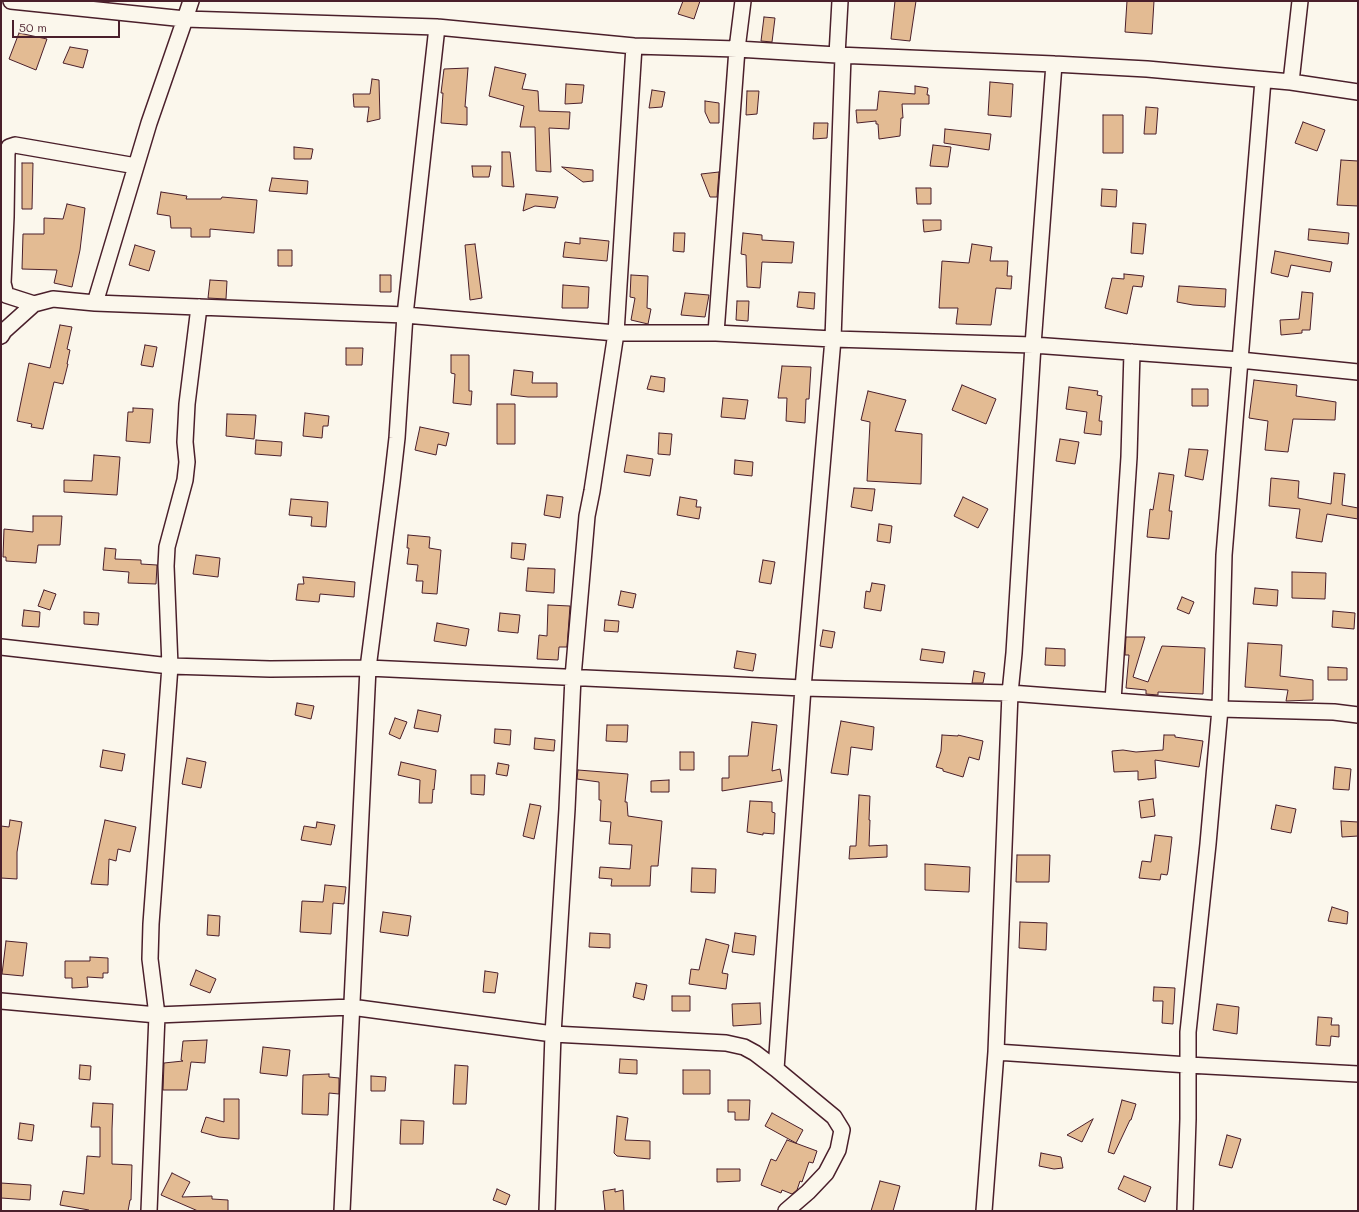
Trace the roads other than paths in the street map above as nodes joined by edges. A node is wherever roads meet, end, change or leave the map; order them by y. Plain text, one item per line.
1 (11, 1) edge
2 (191, 1) edge
3 (743, 1) edge
4 (840, 1) edge
5 (1300, 1) edge
6 (185, 19) junction
7 (437, 27) junction
8 (634, 46) junction
9 (737, 49) junction
10 (840, 56) junction
11 (1054, 64) junction
12 (1263, 80) junction
13 (1291, 82) junction
14 (1358, 92) edge
15 (136, 166) junction
16 (95, 303) junction
17 (34, 304) junction
18 (199, 307) junction
19 (405, 315) junction
20 (616, 333) junction
21 (716, 333) junction
22 (1, 336) edge
23 (833, 339) junction
24 (1033, 345) junction
25 (1132, 352) junction
26 (1240, 360) junction
27 (1358, 372) edge
28 (1, 648) edge
29 (170, 666) junction
30 (368, 668) junction
31 (573, 678) junction
32 (802, 688) junction
33 (1010, 693) junction
34 (1112, 701) junction
35 (1220, 709) junction
36 (1358, 715) edge
37 (1, 1001) edge
38 (351, 1007) junction
39 (158, 1015) junction
40 (553, 1034) junction
41 (996, 1052) junction
42 (1188, 1065) junction
43 (776, 1069) junction
44 (1358, 1074) edge
45 (149, 1211) edge
46 (342, 1211) edge
47 (547, 1211) edge
48 (786, 1211) edge
49 (984, 1211) edge
50 (1184, 1211) edge

1 - 6 street
2 - 6 street
3 - 9 street
4 - 10 street
5 - 13 street
6 - 7 street
6 - 15 street
7 - 8 street
7 - 19 street
8 - 9 street
8 - 20 street
9 - 10 street
9 - 21 street
10 - 11 street
10 - 23 street
11 - 12 street
11 - 24 street
12 - 13 street
12 - 26 street
13 - 14 street
15 - 16 street
15 - 17 street
16 - 17 street
16 - 18 street
17 - 22 street
18 - 19 street
18 - 29 street
19 - 20 street
19 - 30 street
20 - 21 street
20 - 31 street
21 - 23 street
23 - 24 street
23 - 32 street
24 - 25 street
24 - 33 street
25 - 26 street
25 - 34 street
26 - 27 street
26 - 35 street
28 - 29 street
29 - 30 street
29 - 39 street
30 - 31 street
30 - 38 street
31 - 32 street
31 - 40 street
32 - 33 street
32 - 43 street
33 - 34 street
33 - 41 street
34 - 35 street
35 - 36 street
35 - 42 street
37 - 39 street
38 - 39 street
38 - 40 street
38 - 46 street
39 - 45 street
40 - 43 street
40 - 47 street
41 - 42 street
41 - 49 street
42 - 44 street
42 - 50 street
43 - 48 street

